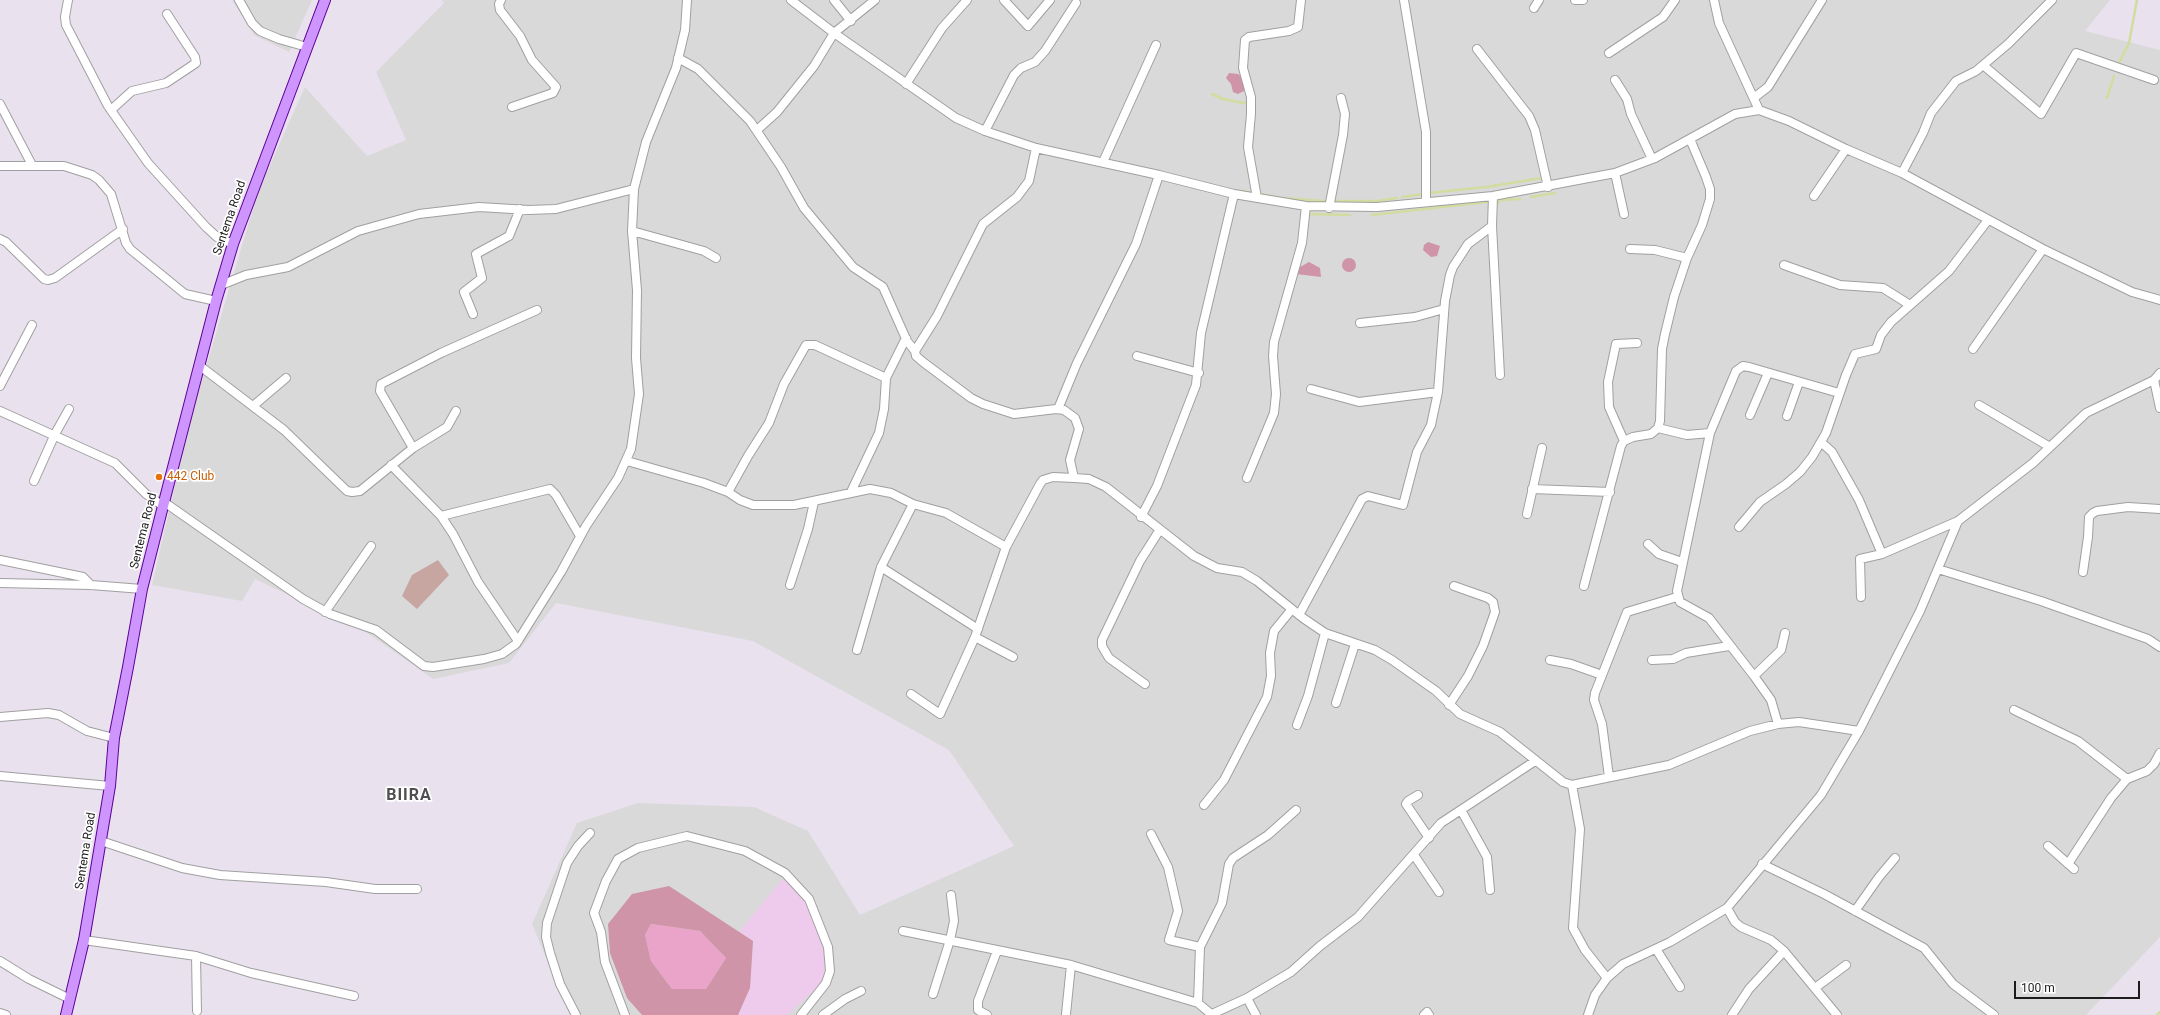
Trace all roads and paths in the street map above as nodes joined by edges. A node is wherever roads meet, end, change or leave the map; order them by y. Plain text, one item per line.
1 (68, 0) edge
2 (239, 0) edge
3 (325, 0) edge
4 (501, 0) edge
5 (687, 0) edge
6 (791, 0) edge
7 (834, 0) edge
8 (875, 0) edge
9 (967, 0) edge
10 (1004, 0) edge
11 (1050, 0) edge
12 (1301, 0) edge
13 (1404, 0) edge
14 (1539, 0) edge
15 (1576, 0) edge
16 (1583, 0) edge
17 (1675, 0) edge
18 (1714, 0) edge
19 (1822, 0) edge
20 (2052, 0) edge
21 (1076, 3) dead end
22 (1534, 8) dead end
23 (167, 14) dead end
24 (851, 21) junction
25 (834, 33) junction
26 (1156, 45) dead end
27 (307, 47) junction
28 (1477, 49) dead end
29 (1609, 53) dead end
30 (678, 58) junction
31 (1983, 65) junction
32 (1615, 80) dead end
33 (2154, 80) dead end
34 (906, 84) junction
35 (1755, 97) junction
36 (1341, 98) dead end
37 (0, 104) edge
38 (512, 107) dead end
39 (111, 110) junction
40 (1759, 110) junction
41 (757, 130) junction
42 (985, 131) junction
43 (1690, 139) junction
44 (1036, 148) junction
45 (1846, 149) junction
46 (1652, 159) junction
47 (1103, 162) junction
48 (32, 165) junction
49 (0, 166) edge
50 (1615, 173) junction
51 (1902, 173) junction
52 (1159, 174) junction
53 (1548, 187) junction
54 (634, 189) junction
55 (1234, 194) junction
56 (1493, 196) junction
57 (1814, 196) dead end
58 (1257, 198) junction
59 (1426, 201) junction
60 (1306, 206) junction
61 (520, 208) junction
62 (1329, 208) junction
63 (1624, 214) dead end
64 (1988, 220) junction
65 (1492, 226) junction
66 (123, 229) junction
67 (632, 231) junction
68 (0, 239) edge
69 (233, 244) junction
70 (1630, 249) dead end
71 (2043, 249) junction
72 (716, 258) dead end
73 (1686, 258) junction
74 (1784, 265) dead end
75 (221, 285) junction
76 (2160, 300) edge
77 (216, 301) junction
78 (1910, 305) junction
79 (1444, 309) junction
80 (537, 310) dead end
81 (473, 314) dead end
82 (1360, 323) dead end
83 (32, 325) dead end
84 (906, 338) junction
85 (1638, 343) dead end
86 (1973, 349) dead end
87 (915, 350) junction
88 (1137, 356) dead end
89 (200, 366) junction
90 (1768, 373) junction
91 (2160, 373) edge
92 (1199, 374) junction
93 (1500, 375) dead end
94 (286, 378) dead end
95 (886, 378) junction
96 (2154, 380) junction
97 (1799, 382) junction
98 (0, 386) edge
99 (1311, 389) dead end
100 (1438, 392) junction
101 (1839, 393) junction
102 (1979, 405) dead end
103 (253, 406) junction
104 (2160, 408) edge
105 (69, 409) dead end
106 (1058, 409) junction
107 (0, 410) edge
108 (456, 411) dead end
109 (1750, 415) dead end
110 (1787, 416) dead end
111 (1658, 428) junction
112 (1710, 433) junction
113 (55, 434) junction
114 (1624, 441) junction
115 (1821, 442) junction
116 (2050, 447) junction
117 (413, 448) junction
118 (1542, 448) dead end
119 (627, 461) junction
120 (391, 465) junction
121 (1074, 478) junction
122 (1247, 478) dead end
123 (34, 481) dead end
124 (1532, 489) junction
125 (728, 492) junction
126 (851, 492) junction
127 (1610, 492) junction
128 (814, 502) junction
129 (164, 504) junction
130 (913, 504) junction
131 (2160, 509) edge
132 (1527, 514) dead end
133 (441, 516) junction
134 (1141, 517) junction
135 (1958, 521) junction
136 (1739, 527) dead end
137 (1159, 531) junction
138 (580, 536) junction
139 (1648, 544) dead end
140 (370, 546) dead end
141 (1006, 547) junction
142 (1882, 554) junction
143 (0, 560) edge
144 (1682, 562) junction
145 (881, 568) junction
146 (1938, 569) junction
147 (2083, 572) dead end
148 (0, 583) edge
149 (91, 585) junction
150 (790, 585) dead end
151 (1454, 586) dead end
152 (1584, 586) dead end
153 (142, 589) junction
154 (1677, 597) junction
155 (1861, 597) dead end
156 (1292, 608) junction
157 (325, 612) junction
158 (1299, 615) junction
159 (978, 629) junction
160 (1325, 633) junction
161 (1785, 633) dead end
162 (975, 637) junction
163 (518, 641) junction
164 (1355, 644) junction
165 (1729, 646) junction
166 (2160, 647) edge
167 (857, 650) dead end
168 (1013, 657) dead end
169 (1550, 660) dead end
170 (1652, 660) dead end
171 (1602, 675) junction
172 (1754, 676) junction
173 (1144, 684) dead end
174 (911, 694) dead end
175 (1336, 703) dead end
176 (1449, 705) junction
177 (2014, 710) dead end
178 (0, 716) edge
179 (1778, 724) junction
180 (1297, 725) dead end
181 (1859, 731) junction
182 (114, 738) junction
183 (2160, 753) edge
184 (1535, 761) junction
185 (0, 776) edge
186 (1609, 777) junction
187 (2127, 779) junction
188 (1572, 785) junction
189 (110, 786) junction
190 (1418, 795) dead end
191 (1204, 805) dead end
192 (1296, 810) dead end
193 (1461, 810) junction
194 (590, 833) dead end
195 (1151, 834) dead end
196 (1429, 838) junction
197 (101, 841) junction
198 (2048, 846) dead end
199 (1414, 855) junction
200 (1895, 858) dead end
201 (1762, 864) junction
202 (417, 889) dead end
203 (1490, 890) dead end
204 (1439, 892) dead end
205 (951, 895) dead end
206 (1727, 908) junction
207 (1855, 911) junction
208 (902, 931) dead end
209 (84, 940) junction
210 (950, 940) junction
211 (1200, 947) junction
212 (1656, 949) junction
213 (1784, 951) junction
214 (997, 952) junction
215 (196, 956) junction
216 (0, 961) edge
217 (1846, 964) dead end
218 (1071, 965) junction
219 (1607, 978) junction
220 (1680, 987) dead end
221 (1815, 988) junction
222 (861, 991) dead end
223 (934, 994) dead end
224 (354, 996) dead end
225 (1247, 998) junction
226 (70, 999) junction
227 (1198, 1003) junction
228 (197, 1011) dead end
229 (0, 1012) edge
230 (1066, 1014) edge
231 (1210, 1014) edge
232 (6, 1015) edge
233 (66, 1015) edge
234 (576, 1015) edge
235 (624, 1015) edge
236 (800, 1015) edge
237 (823, 1015) edge
238 (987, 1015) edge
239 (1256, 1015) edge
240 (1424, 1015) edge
241 (1429, 1015) edge
242 (1588, 1015) edge
243 (1732, 1015) edge
244 (1837, 1015) edge
245 (1994, 1015) edge

1 - 39 street
2 - 27 street
3 - 27 main road, Sentema Road
4 - 38 street
5 - 30 street
6 - 25 street
7 - 24 street
8 - 24 street
9 - 34 street
10 - 11 street
12 - 58 street
13 - 59 street
14 - 22 street
15 - 16 street
17 - 29 street
18 - 35 street
19 - 35 street
20 - 31 street
21 - 42 street
23 - 39 street
24 - 25 street
25 - 34 street
25 - 41 street
26 - 47 street
27 - 69 main road, Sentema Road
28 - 53 street
30 - 41 street
30 - 54 street
31 - 33 street
31 - 51 street
32 - 46 street
34 - 42 street
35 - 40 street
36 - 62 street
37 - 48 street
39 - 69 street
40 - 43 street
40 - 45 street
41 - 84 street
42 - 44 street
43 - 46 street
43 - 73 street
44 - 47 street
44 - 87 street
45 - 51 street
45 - 57 street
46 - 50 street
47 - 52 street
48 - 49 street
48 - 66 street
50 - 53 street
50 - 63 street
51 - 64 street
52 - 55 street
52 - 106 street
53 - 56 street
54 - 61 street
54 - 67 street
55 - 58 street
55 - 92 street
56 - 59 street
56 - 65 street
58 - 60 street
59 - 62 street
60 - 62 street
60 - 122 street
61 - 75 street
61 - 81 street
64 - 71 street
64 - 78 street
65 - 79 street
65 - 93 street
66 - 68 street
66 - 77 street
67 - 72 street
67 - 119 street
69 - 75 main road, Sentema Road
70 - 73 street
71 - 76 street
71 - 86 street
73 - 111 street
74 - 78 street
75 - 77 main road, Sentema Road
77 - 89 main road, Sentema Road
78 - 101 street
79 - 82 street
79 - 100 street
80 - 117 street
83 - 98 street
84 - 87 street
84 - 95 street
85 - 114 street
87 - 106 street
88 - 92 street
89 - 103 street
89 - 129 main road, Sentema Road
90 - 97 street
90 - 109 street
90 - 112 street
91 - 96 street
92 - 134 street
94 - 103 street
95 - 125 street
95 - 126 street
96 - 104 street
96 - 116 street
97 - 101 street
97 - 110 street
99 - 100 street
100 - 158 street
101 - 115 street
102 - 116 street
103 - 120 street
105 - 113 street
106 - 121 street
107 - 113 street
108 - 117 street
111 - 112 street
111 - 114 street
112 - 144 street
113 - 123 street
113 - 129 street
114 - 127 street
115 - 136 street
115 - 142 street
116 - 135 street
117 - 120 street
118 - 124 street
119 - 125 street
119 - 138 street
120 - 133 street
121 - 134 street
121 - 141 street
124 - 127 street
124 - 132 street
125 - 128 street
126 - 128 street
126 - 130 street
127 - 152 street
128 - 150 street
129 - 153 main road, Sentema Road
129 - 157 street
130 - 141 street
130 - 145 street
131 - 147 street
133 - 138 street
133 - 163 street
134 - 137 street
135 - 142 street
135 - 146 street
137 - 156 street
137 - 173 street
138 - 163 street
139 - 144 street
140 - 157 street
141 - 159 street
142 - 155 street
143 - 149 street
144 - 154 street
145 - 159 street
145 - 167 street
146 - 166 street
146 - 181 street
148 - 149 street
149 - 153 street
151 - 176 street
153 - 182 main road, Sentema Road
154 - 165 street
154 - 171 street
156 - 158 street
156 - 191 street
157 - 163 street
158 - 160 street
159 - 162 street
160 - 164 street
160 - 180 street
161 - 172 street
162 - 168 street
162 - 174 street
164 - 175 street
164 - 176 street
165 - 170 street
165 - 172 street
169 - 171 street
171 - 186 street
172 - 179 street
176 - 184 street
177 - 187 street
178 - 182 street
179 - 181 street
179 - 186 street
181 - 201 street
182 - 189 main road, Sentema Road
183 - 187 street
184 - 188 street
184 - 193 street
185 - 189 street
186 - 188 street
187 - 198 street
188 - 219 street
189 - 197 main road, Sentema Road
190 - 196 street
192 - 211 street
193 - 196 street
193 - 203 street
194 - 234 street
195 - 211 street
196 - 199 street
197 - 202 street
197 - 209 main road, Sentema Road
199 - 204 street
199 - 225 street
200 - 207 street
201 - 206 street
201 - 207 street
205 - 210 street
206 - 212 street
206 - 213 street
207 - 245 street
208 - 210 street
209 - 215 street
209 - 226 main road, Sentema Road
210 - 214 street
210 - 223 street
211 - 227 street
212 - 219 street
212 - 220 street
213 - 221 street
213 - 243 street
214 - 218 street
214 - 238 street
215 - 224 street
215 - 228 street
216 - 226 street
217 - 221 street
218 - 227 street
218 - 230 street
219 - 242 street
221 - 244 street
222 - 237 street
225 - 231 street
225 - 239 street
226 - 233 main road, Sentema Road
227 - 231 street
229 - 232 street
235 - 236 street
240 - 241 street

